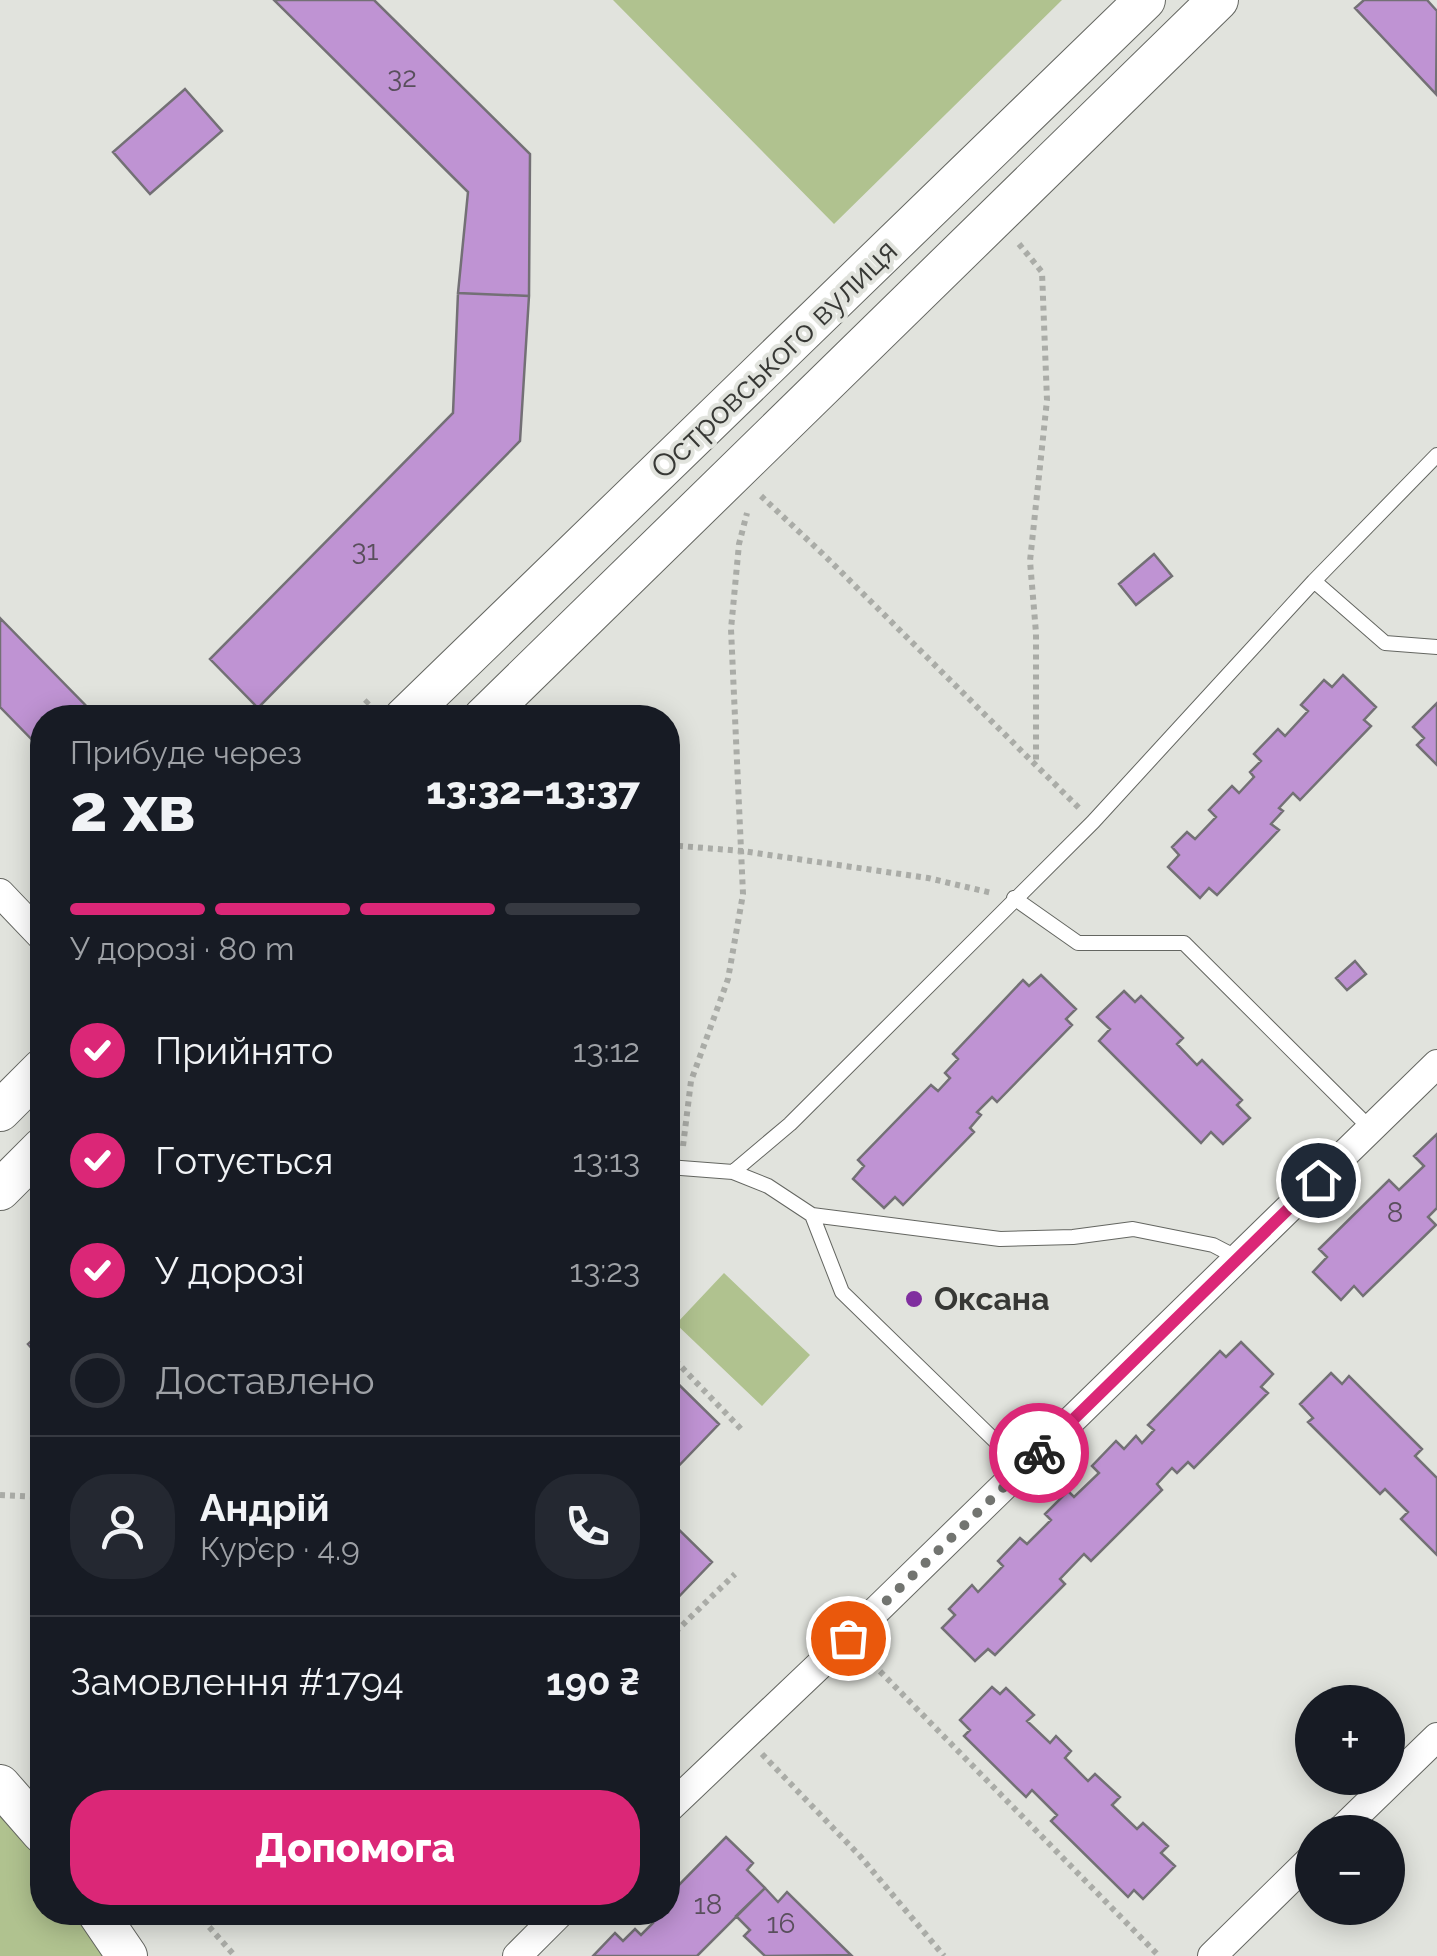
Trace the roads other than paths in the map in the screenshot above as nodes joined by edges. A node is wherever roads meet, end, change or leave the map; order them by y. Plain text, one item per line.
1 (1145, 0) edge
2 (1218, 0) edge
3 (1437, 455) edge
4 (1314, 581) junction
5 (1437, 647) edge
6 (417, 705) edge
7 (497, 705) edge
8 (0, 893) edge
9 (1014, 898) junction
10 (30, 924) edge
11 (1437, 1064) edge
12 (30, 1081) edge
13 (0, 1111) edge
14 (1371, 1129) junction
15 (30, 1160) edge
16 (680, 1168) edge
17 (734, 1172) junction
18 (0, 1190) edge
19 (812, 1216) junction
20 (1238, 1258) junction
21 (1023, 1468) junction
22 (1437, 1736) edge
23 (0, 1785) edge
24 (680, 1797) edge
25 (30, 1813) edge
26 (1356, 1815) edge
27 (1295, 1875) edge
28 (106, 1925) edge
29 (548, 1925) edge
30 (127, 1956) edge
31 (516, 1956) edge
32 (1212, 1956) edge

1 - 6 street, Островського вулиця
2 - 7 street, Островського вулиця
3 - 4 lane
4 - 5 lane
4 - 9 lane
8 - 10 street
9 - 14 lane
9 - 17 lane
11 - 14 street
12 - 13 street
14 - 20 street
15 - 18 street
16 - 17 lane
17 - 19 lane
19 - 20 lane
19 - 21 lane
20 - 21 street
21 - 24 street
22 - 26 street
23 - 25 street
27 - 32 street
28 - 30 street
29 - 31 street

